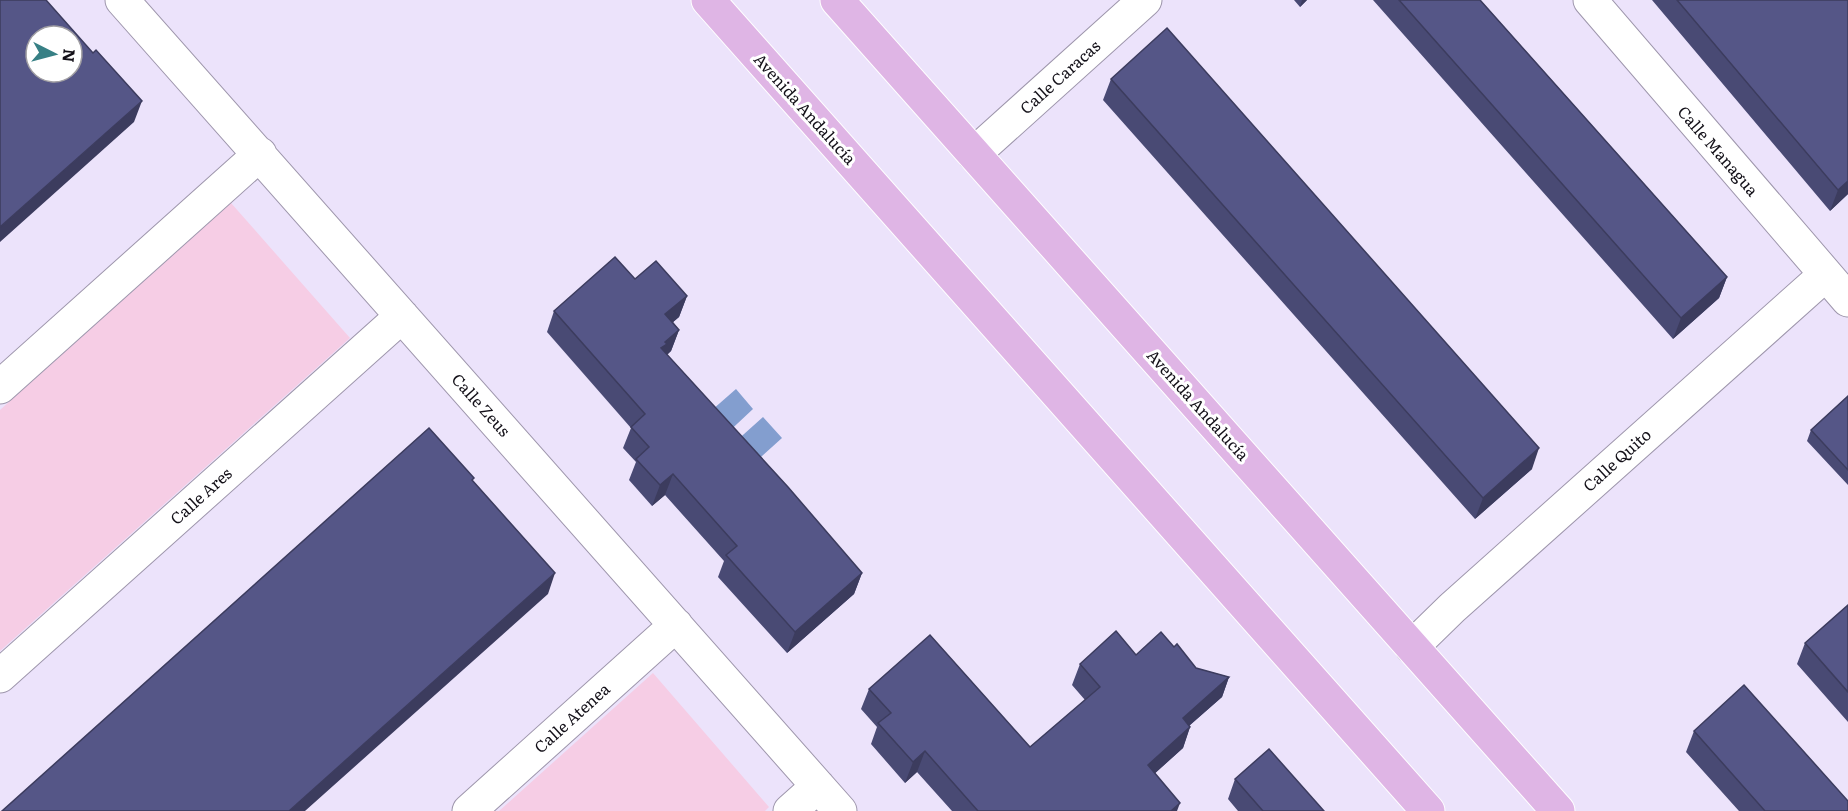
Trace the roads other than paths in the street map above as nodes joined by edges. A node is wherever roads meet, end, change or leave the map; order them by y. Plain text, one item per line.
1 (122, 0) edge
2 (708, 0) edge
3 (837, 0) edge
4 (1145, 0) edge
5 (1590, 0) edge
6 (260, 154) junction
7 (974, 154) junction
8 (1825, 275) junction
9 (1848, 300) edge
10 (402, 316) junction
11 (0, 387) edge
12 (676, 625) junction
13 (1412, 647) junction
14 (0, 676) edge
15 (818, 786) junction
16 (469, 811) edge
17 (790, 811) edge
18 (840, 811) edge
19 (1428, 811) edge
20 (1558, 811) edge

1 - 6 street, Calle Zeus
2 - 19 main road, Avenida Andalucía
3 - 7 main road, Avenida Andalucía
4 - 7 street, Calle Caracas
5 - 8 street, Calle Managua
6 - 10 street, Calle Zeus
6 - 11 street
7 - 13 main road, Avenida Andalucía
8 - 9 street, Calle Managua
8 - 13 street, Calle Quito
10 - 12 street, Calle Zeus
10 - 14 street, Calle Ares
12 - 15 street, Calle Zeus
12 - 16 street, Calle Atenea
13 - 20 main road, Avenida Andalucía
15 - 17 street
15 - 18 street, Calle Zeus

